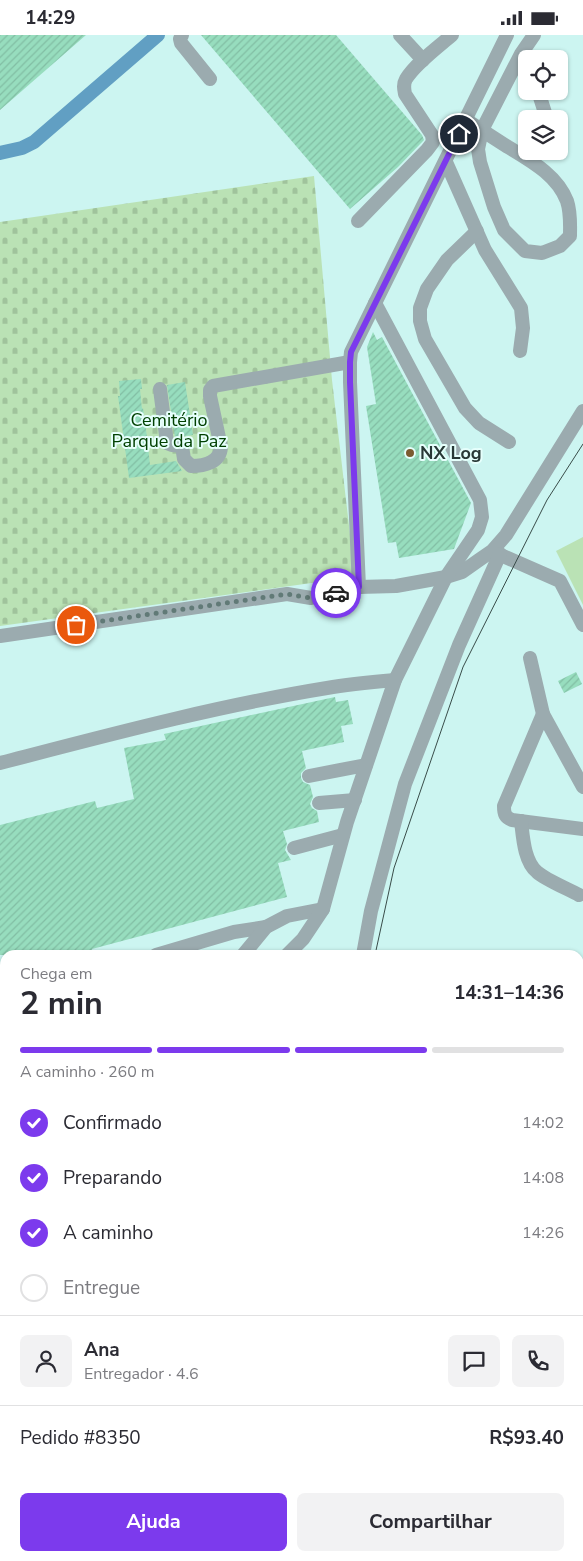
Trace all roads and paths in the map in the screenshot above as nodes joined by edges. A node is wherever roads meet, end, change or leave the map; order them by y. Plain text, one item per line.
1 (182, 35) edge
2 (400, 35) edge
3 (452, 35) edge
4 (507, 35) edge
5 (534, 35) edge
6 (527, 50) edge
7 (423, 60) junction
8 (518, 68) edge
9 (210, 79) dead end
10 (466, 120) junction
11 (482, 130) junction
12 (518, 148) edge
13 (537, 160) edge
14 (446, 162) junction
15 (358, 221) dead end
16 (477, 231) junction
17 (375, 303) junction
18 (520, 351) dead end
19 (350, 362) junction
20 (160, 389) dead end
21 (583, 411) edge
22 (509, 442) dead end
23 (496, 553) junction
24 (446, 577) junction
25 (359, 587) junction
26 (583, 625) edge
27 (0, 636) edge
28 (530, 658) dead end
29 (395, 679) junction
30 (543, 714) junction
31 (0, 763) edge
32 (366, 765) junction
33 (309, 777) dead end
34 (583, 787) edge
35 (355, 800) junction
36 (319, 803) dead end
37 (521, 821) junction
38 (583, 829) edge
39 (343, 835) junction
40 (294, 848) dead end
41 (579, 895) dead end
42 (323, 909) junction
43 (266, 927) junction
44 (173, 950) edge
45 (247, 950) edge
46 (292, 950) edge
47 (364, 950) edge

1 - 9 street
2 - 7 street
3 - 7 street
4 - 10 street
5 - 6 street
7 - 15 street
8 - 11 street
10 - 11 street
10 - 14 street
11 - 12 street
11 - 13 street
14 - 16 street
14 - 17 street
16 - 18 street
16 - 22 street
17 - 19 street
17 - 24 street
19 - 20 street
19 - 25 street
21 - 23 street
23 - 24 street
23 - 26 street
23 - 47 street
24 - 25 street
24 - 29 street
25 - 27 street
28 - 30 street
29 - 31 street
29 - 32 street
30 - 34 street
30 - 37 street
32 - 33 street
32 - 35 street
35 - 36 street
35 - 39 street
37 - 38 street
37 - 41 street
39 - 40 street
39 - 42 street
42 - 43 street
42 - 46 street
43 - 44 street
43 - 45 street

